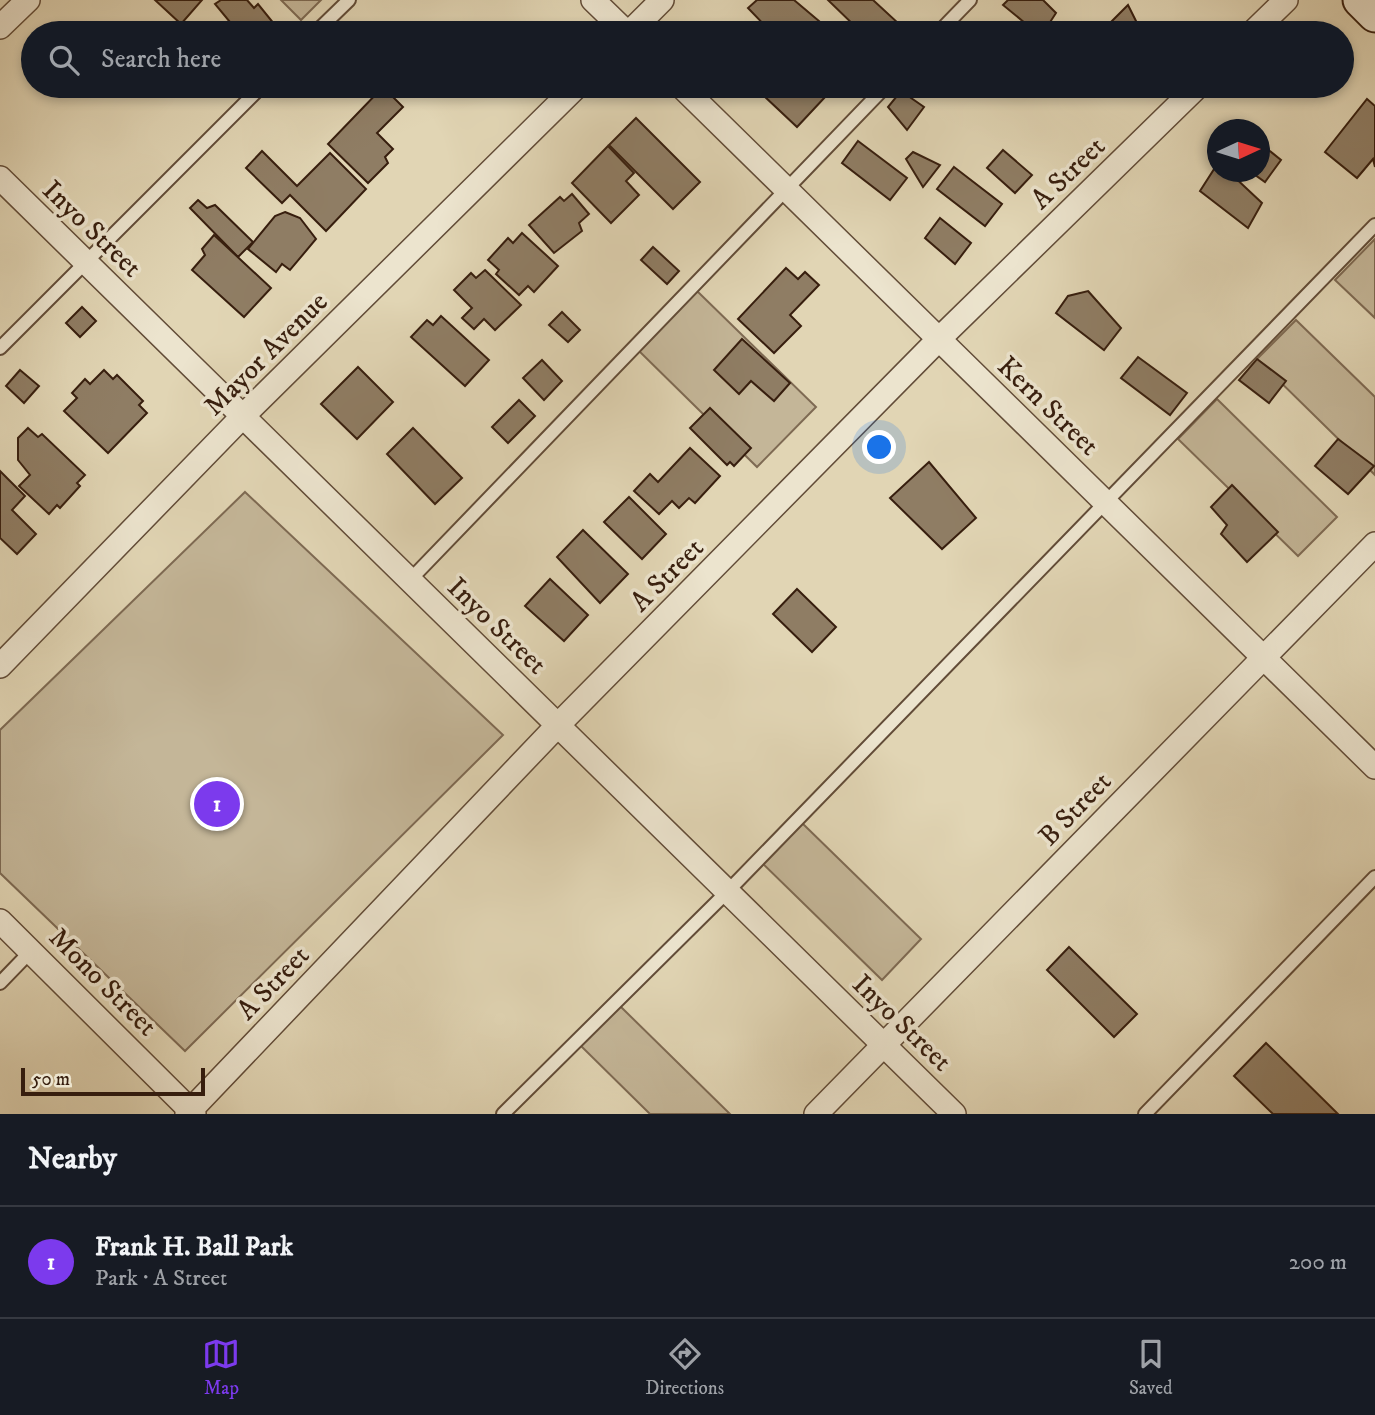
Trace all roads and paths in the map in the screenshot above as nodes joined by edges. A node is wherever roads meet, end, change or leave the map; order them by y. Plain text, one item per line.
1 (28, 0) edge
2 (349, 0) edge
3 (593, 0) edge
4 (662, 0) edge
5 (970, 0) edge
6 (1286, 0) edge
7 (1360, 0) edge
8 (1375, 15) edge
9 (327, 21) edge
10 (615, 21) edge
11 (640, 21) edge
12 (949, 21) edge
13 (1264, 21) edge
14 (0, 27) edge
15 (250, 98) edge
16 (564, 98) edge
17 (693, 98) edge
18 (874, 98) edge
19 (1186, 98) edge
20 (0, 178) edge
21 (785, 188) junction
22 (1375, 225) edge
23 (85, 261) junction
24 (939, 339) junction
25 (0, 348) edge
26 (243, 416) junction
27 (1106, 503) junction
28 (1375, 544) edge
29 (410, 580) junction
30 (1263, 658) junction
31 (0, 666) edge
32 (558, 725) junction
33 (1375, 767) edge
34 (1375, 877) edge
35 (727, 891) junction
36 (0, 921) edge
37 (32, 951) junction
38 (0, 983) edge
39 (884, 1045) junction
40 (191, 1113) edge
41 (503, 1114) edge
42 (816, 1114) edge
43 (954, 1114) edge
44 (1145, 1114) edge

1 - 14 street
2 - 9 lane
3 - 10 street
4 - 11 street
5 - 12 lane
6 - 13 street
7 - 8 main road
15 - 23 lane
16 - 26 street, Mayor Avenue
17 - 21 street, Kern Street
18 - 21 lane
19 - 24 street, A Street
20 - 23 street, Inyo Street
21 - 24 street, Kern Street
21 - 29 lane
22 - 27 lane
23 - 25 lane
23 - 26 street, Inyo Street
24 - 27 street, Kern Street
24 - 32 street, A Street
26 - 29 street, Inyo Street
26 - 31 street, Mayor Avenue
27 - 30 street, Kern Street
27 - 35 lane
28 - 30 street, B Street
29 - 32 street, Inyo Street
30 - 33 street, Kern Street
30 - 39 street, B Street
32 - 35 street, Inyo Street
32 - 40 street, A Street
34 - 44 lane
35 - 39 street, Inyo Street
35 - 41 lane
36 - 37 street, Mono Street
37 - 38 lane
37 - 40 street, Mono Street
39 - 42 street, B Street
39 - 43 street, Inyo Street

